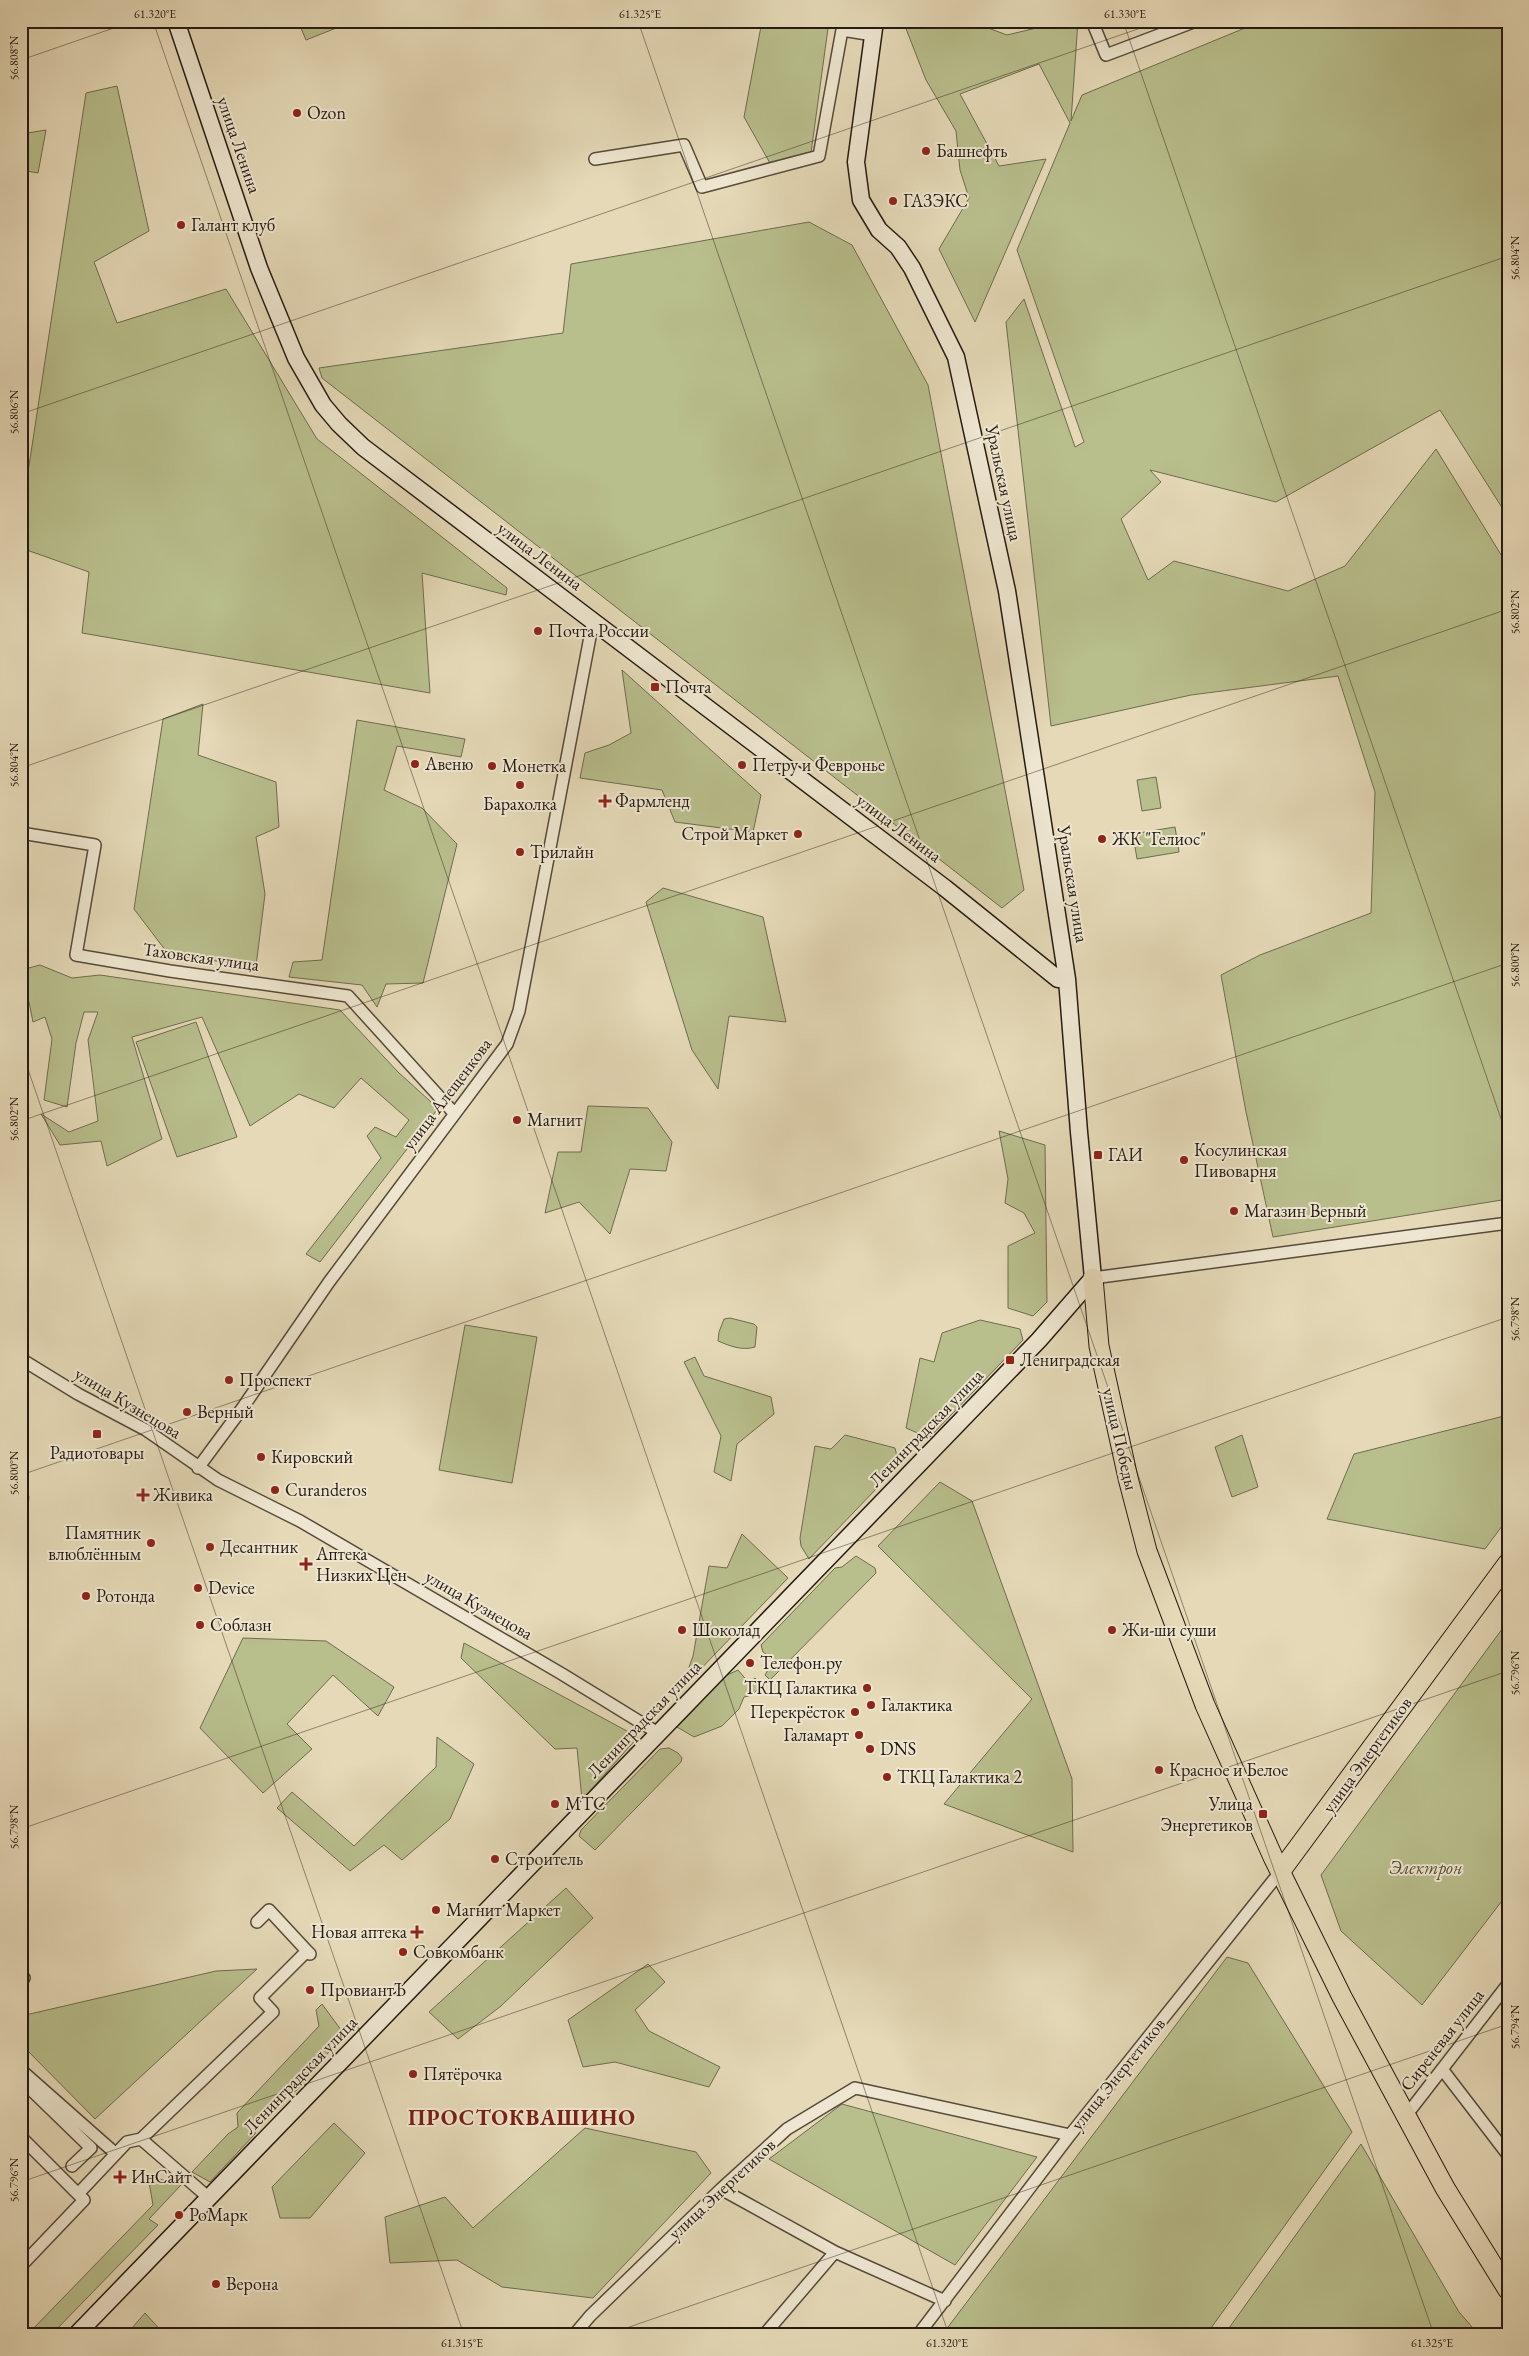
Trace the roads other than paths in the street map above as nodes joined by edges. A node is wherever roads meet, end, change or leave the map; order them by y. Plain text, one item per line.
1 (176, 21) edge
2 (1092, 21) edge
3 (1196, 21) edge
4 (843, 26) edge
5 (874, 28) edge
6 (595, 159) dead end
7 (594, 621) junction
8 (21, 833) edge
9 (1067, 980) junction
10 (454, 1113) junction
11 (1508, 1223) edge
12 (1093, 1278) junction
13 (21, 1359) edge
14 (198, 1468) junction
15 (1508, 1563) edge
16 (658, 1733) junction
17 (1280, 1872) junction
18 (256, 1922) dead end
19 (1508, 1984) edge
20 (1442, 2069) junction
21 (21, 2070) edge
22 (21, 2080) edge
23 (1405, 2117) junction
24 (1070, 2135) junction
25 (21, 2137) edge
26 (141, 2139) junction
27 (115, 2153) junction
28 (1508, 2154) edge
29 (72, 2166) dead end
30 (721, 2189) junction
31 (78, 2194) junction
32 (209, 2198) junction
33 (834, 2252) junction
34 (21, 2266) edge
35 (1508, 2290) edge
36 (945, 2301) junction
37 (76, 2335) edge
38 (574, 2335) edge
39 (764, 2335) edge
40 (918, 2335) edge

1 - 7 main road, улица Ленина
2 - 3 street
4 - 5 street
4 - 6 street
5 - 9 main road, Уральская улица
7 - 9 main road, улица Ленина
7 - 10 street, улица Алещенкова
8 - 10 street, Таховская улица
9 - 12 main road, улица Победы
10 - 14 street, улица Алещенкова
11 - 12 street
12 - 16 main road, Ленинградская улица
12 - 17 main road, улица Победы
13 - 14 street, улица Кузнецова
14 - 16 street, улица Кузнецова
15 - 17 main road, улица Энергетиков
16 - 32 main road, Ленинградская улица
17 - 23 main road, улица Победы
17 - 24 street, улица Энергетиков
18 - 26 street
19 - 20 street, Сиреневая улица
20 - 23 street, Сиреневая улица
20 - 28 street
21 - 27 street
22 - 29 street
23 - 35 main road, улица Победы
24 - 30 street, улица Энергетиков
24 - 36 street
25 - 31 street
26 - 27 street
26 - 32 street
27 - 31 street
30 - 33 street
30 - 38 street, улица Энергетиков
31 - 34 street
32 - 37 main road, Ленинградская улица
33 - 36 street
33 - 39 street
36 - 40 street

